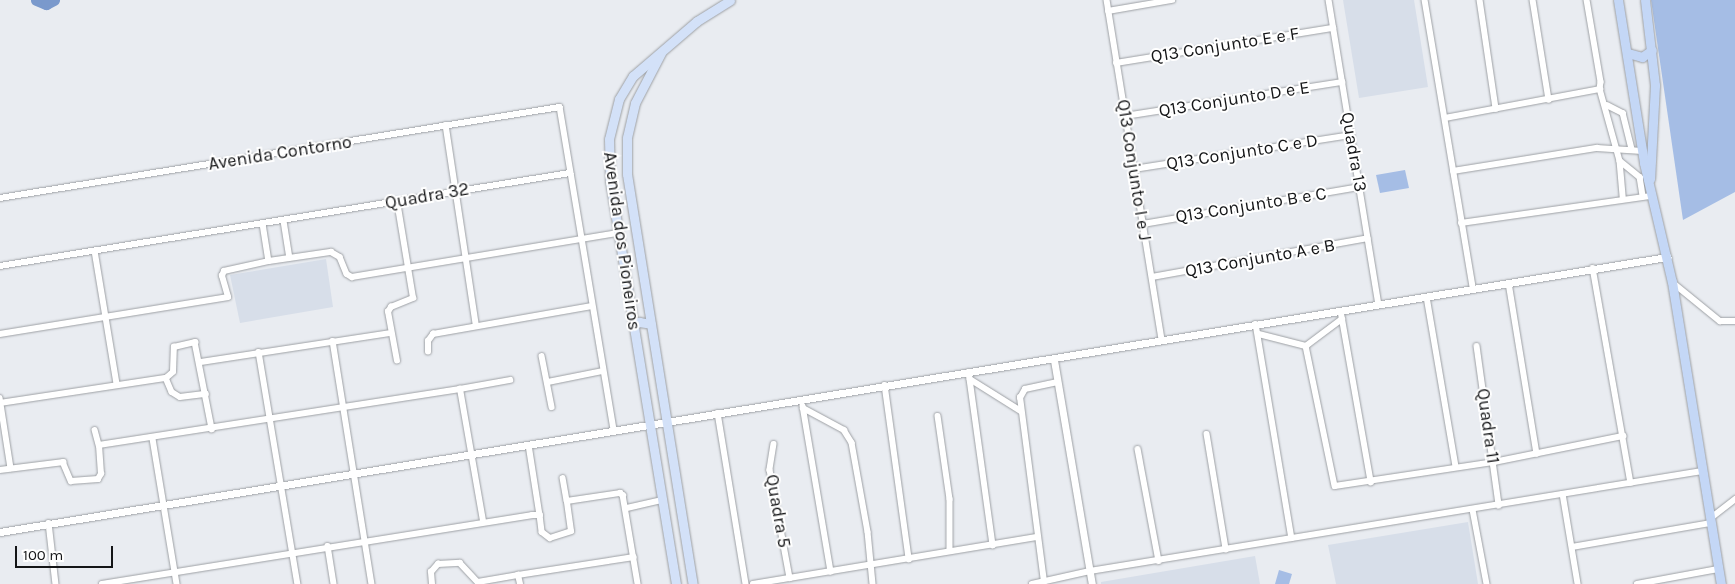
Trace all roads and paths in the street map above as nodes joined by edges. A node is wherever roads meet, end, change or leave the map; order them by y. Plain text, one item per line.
1 (730, 0) edge
2 (1107, 0) edge
3 (1172, 0) edge
4 (1329, 0) edge
5 (1425, 0) edge
6 (1480, 0) edge
7 (1533, 0) edge
8 (1587, 0) edge
9 (1618, 0) edge
10 (1645, 0) edge
11 (1108, 11) junction
12 (1334, 28) junction
13 (666, 47) junction
14 (1652, 50) junction
15 (1628, 52) junction
16 (1116, 63) junction
17 (1342, 82) junction
18 (1600, 89) junction
19 (1549, 100) junction
20 (1607, 105) junction
21 (1496, 109) junction
22 (1125, 116) junction
23 (1445, 118) junction
24 (446, 125) junction
25 (1351, 135) junction
26 (627, 138) junction
27 (608, 139) junction
28 (1632, 148) junction
29 (1618, 151) junction
30 (1642, 151) junction
31 (1620, 161) junction
32 (1134, 169) junction
33 (1453, 171) junction
34 (570, 173) junction
35 (1649, 182) junction
36 (1360, 188) junction
37 (455, 190) junction
38 (1647, 196) junction
39 (0, 198) edge
40 (1623, 198) junction
41 (397, 201) junction
42 (284, 221) junction
43 (1461, 223) junction
44 (263, 224) junction
45 (1143, 224) junction
46 (619, 233) junction
47 (1368, 238) junction
48 (581, 239) junction
49 (95, 251) junction
50 (1667, 257) junction
51 (290, 258) junction
52 (466, 258) junction
53 (269, 261) junction
54 (0, 266) edge
55 (410, 266) junction
56 (1593, 268) junction
57 (1152, 278) junction
58 (1672, 282) junction
59 (1509, 283) junction
60 (1473, 288) junction
61 (1427, 297) junction
62 (1379, 304) junction
63 (592, 306) junction
64 (1341, 315) junction
65 (105, 318) junction
66 (1735, 321) edge
67 (476, 324) junction
68 (651, 324) junction
69 (1256, 324) junction
70 (633, 326) junction
71 (391, 333) junction
72 (0, 334) edge
73 (1258, 334) junction
74 (1162, 340) junction
75 (333, 341) junction
76 (1306, 346) junction
77 (1477, 346) dead end
78 (260, 352) junction
79 (428, 352) dead end
80 (542, 356) dead end
81 (1054, 360) junction
82 (397, 361) dead end
83 (201, 362) junction
84 (603, 371) junction
85 (970, 376) junction
86 (166, 378) junction
87 (510, 380) dead end
88 (548, 382) junction
89 (1057, 382) junction
90 (117, 384) junction
91 (885, 386) junction
92 (460, 388) junction
93 (206, 394) junction
94 (802, 399) junction
95 (0, 401) edge
96 (344, 406) junction
97 (552, 407) dead end
98 (803, 408) junction
99 (1021, 411) junction
100 (718, 413) junction
101 (938, 416) dead end
102 (270, 419) junction
103 (667, 422) junction
104 (650, 426) junction
105 (212, 429) junction
106 (95, 430) dead end
107 (614, 430) junction
108 (1207, 434) dead end
109 (1622, 436) junction
110 (153, 439) junction
111 (529, 444) junction
112 (774, 444) dead end
113 (99, 445) junction
114 (1138, 449) dead end
115 (470, 454) junction
116 (1537, 454) junction
117 (1494, 462) junction
118 (1456, 467) junction
119 (11, 468) junction
120 (0, 470) edge
121 (1702, 471) junction
122 (355, 473) junction
123 (563, 478) dead end
124 (1370, 482) junction
125 (1631, 483) junction
126 (280, 486) junction
127 (1563, 494) junction
128 (1735, 499) edge
129 (663, 500) junction
130 (567, 501) junction
131 (163, 504) junction
132 (1499, 505) junction
133 (628, 508) junction
134 (1473, 510) junction
135 (540, 515) junction
136 (483, 521) junction
137 (1711, 521) junction
138 (49, 523) junction
139 (0, 532) edge
140 (685, 537) junction
141 (1036, 537) junction
142 (1292, 538) junction
143 (364, 540) junction
144 (669, 541) junction
145 (328, 546) junction
146 (993, 546) junction
147 (1572, 547) junction
148 (1226, 549) junction
149 (950, 551) junction
150 (292, 552) junction
151 (687, 552) junction
152 (671, 553) junction
153 (634, 557) junction
154 (909, 558) junction
155 (1159, 561) junction
156 (871, 565) junction
157 (1718, 569) junction
158 (175, 570) junction
159 (1090, 571) junction
160 (831, 572) junction
161 (518, 575) junction
162 (790, 578) junction
163 (1044, 582) junction
164 (56, 584) edge
165 (102, 584) edge
166 (177, 584) edge
167 (298, 584) edge
168 (334, 584) edge
169 (372, 584) edge
170 (432, 584) edge
171 (520, 584) edge
172 (638, 584) edge
173 (676, 584) edge
174 (693, 584) edge
175 (746, 584) edge
176 (753, 584) edge
177 (873, 584) edge
178 (1032, 584) edge
179 (1092, 584) edge
180 (1487, 584) edge
181 (1578, 584) edge
182 (1637, 584) edge
183 (1721, 584) edge

1 - 13 main road
2 - 11 street, Q13 Conjunto I e J
3 - 11 street
4 - 12 street, Quadra 13
5 - 23 street
6 - 21 street
7 - 19 street
8 - 18 street
9 - 15 highway
10 - 14 highway
11 - 16 street, Q13 Conjunto I e J
12 - 16 street, Q13 Conjunto E e F
12 - 17 street, Quadra 13
13 - 26 main road, Avenida dos Pioneiros
13 - 27 main road, Avenida dos Pioneiros
14 - 15 highway
14 - 35 highway
15 - 30 highway
16 - 22 street, Q13 Conjunto I e J
17 - 22 street, Q13 Conjunto D e E
17 - 25 street, Quadra 13
18 - 19 street
18 - 20 street
19 - 21 street
20 - 28 street
20 - 29 street
21 - 23 street
22 - 32 street, Q13 Conjunto I e J
23 - 33 street
24 - 34 street, Avenida Contorno
24 - 37 street
24 - 39 street, Avenida Contorno
25 - 32 street, Q13 Conjunto C e D
25 - 36 street, Quadra 13
26 - 27 main road
26 - 68 main road, Avenida dos Pioneiros
27 - 46 main road, Avenida dos Pioneiros
28 - 29 street
28 - 30 street
29 - 31 street
29 - 33 street
30 - 35 highway
31 - 38 street
31 - 40 street
32 - 45 street, Q13 Conjunto I e J
33 - 43 street
34 - 37 street, Quadra 32
34 - 48 street
35 - 38 highway
36 - 45 street, Q13 Conjunto B e C
36 - 47 street, Quadra 13
37 - 41 street, Quadra 32
37 - 52 street
38 - 40 street
38 - 50 highway
40 - 43 street
41 - 42 street, Quadra 32
41 - 55 street
42 - 44 street, Quadra 32
42 - 51 street
43 - 60 street
44 - 49 street, Quadra 32
44 - 53 street
45 - 57 street, Q13 Conjunto I e J
46 - 48 street
46 - 70 main road, Avenida dos Pioneiros
47 - 57 street, Q13 Conjunto A e B
47 - 62 street, Quadra 13
48 - 52 street
48 - 63 street
49 - 54 street, Quadra 32
49 - 65 street
50 - 56 street
50 - 58 highway
51 - 53 street
51 - 55 street
52 - 55 street
52 - 67 street
53 - 65 street
55 - 71 street
56 - 59 street
56 - 109 street
57 - 74 street, Q13 Conjunto I e J
58 - 66 street
58 - 121 highway
59 - 60 street
59 - 116 street
60 - 61 street
61 - 62 street
61 - 118 street
62 - 64 street
63 - 67 street
63 - 84 street
64 - 69 street
64 - 76 street
64 - 124 street
65 - 72 street
65 - 90 street
67 - 79 street
68 - 70 main road
68 - 103 main road, Avenida dos Pioneiros
69 - 73 street
69 - 74 street
70 - 104 main road, Avenida dos Pioneiros
71 - 75 street
71 - 82 street
73 - 76 street
73 - 142 street
74 - 81 street
75 - 78 street
75 - 96 street
76 - 124 street
77 - 117 street, Quadra 11
78 - 83 street
78 - 102 street
80 - 88 street
81 - 85 street
81 - 89 street
83 - 86 street
83 - 93 street
84 - 88 street
84 - 107 street
85 - 91 street
85 - 99 street
85 - 146 street
86 - 90 street
86 - 93 street
87 - 92 street
88 - 97 street
89 - 99 street
89 - 159 street
90 - 95 street
91 - 94 street
91 - 154 street
92 - 96 street
92 - 115 street
93 - 105 street
94 - 98 street
94 - 100 street
95 - 119 street
96 - 102 street
96 - 122 street
98 - 156 street
98 - 160 street
99 - 141 street
100 - 103 street
100 - 175 street
101 - 149 street
102 - 105 street
102 - 126 street
103 - 104 street
103 - 140 main road, Avenida dos Pioneiros
104 - 107 street
104 - 129 main road, Avenida dos Pioneiros
105 - 110 street
106 - 113 street
107 - 111 street
108 - 148 street
109 - 116 street
109 - 125 street
110 - 113 street
110 - 131 street
111 - 115 street
111 - 135 street
112 - 162 street, Quadra 5
113 - 119 street
114 - 155 street
115 - 122 street
115 - 136 street
116 - 117 street
117 - 118 street
117 - 132 street, Quadra 11
118 - 124 street
119 - 120 street
121 - 125 street
121 - 137 highway
122 - 126 street
122 - 143 street
123 - 130 street
125 - 127 street
126 - 131 street
126 - 150 street
127 - 132 street
127 - 147 street
128 - 137 street
129 - 133 street
129 - 144 main road, Avenida dos Pioneiros
130 - 133 street
130 - 135 street
131 - 138 street
131 - 158 street
132 - 134 street
133 - 153 street
134 - 142 street
134 - 180 street
135 - 136 street
136 - 143 street
137 - 147 street
137 - 157 highway
138 - 139 street
138 - 164 street
140 - 144 main road
140 - 151 main road, Avenida dos Pioneiros
141 - 146 street
141 - 163 street
142 - 148 street
143 - 145 street
143 - 169 street
144 - 152 main road, Avenida dos Pioneiros
145 - 150 street
145 - 168 street
146 - 149 street
147 - 181 street
148 - 155 street
149 - 154 street
150 - 158 street
150 - 167 street
151 - 152 main road
151 - 174 main road, Avenida dos Pioneiros
152 - 173 main road, Avenida dos Pioneiros
153 - 161 street
153 - 172 street
154 - 156 street
155 - 159 street
156 - 160 street
156 - 177 street
157 - 182 street
157 - 183 highway
158 - 165 street
158 - 166 street
159 - 163 street
159 - 179 street
160 - 162 street
161 - 170 street
161 - 171 street
162 - 176 street
163 - 178 street

